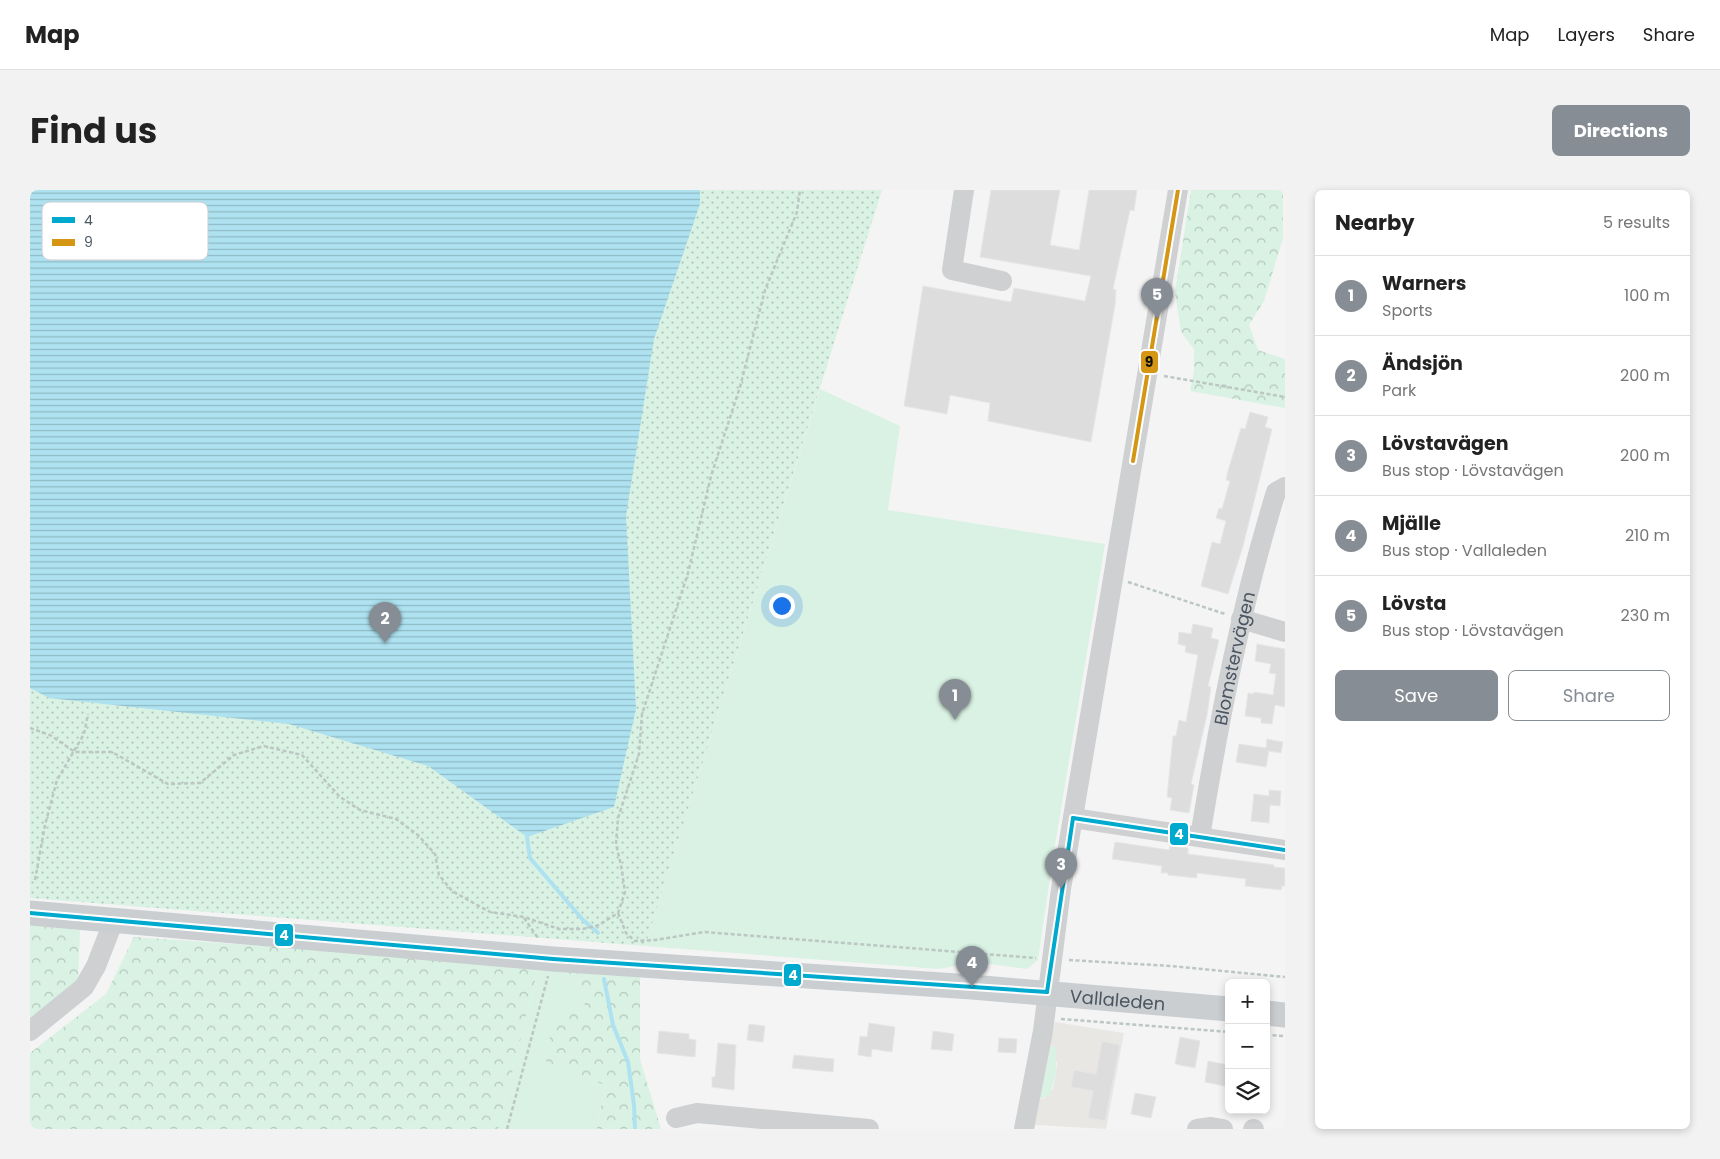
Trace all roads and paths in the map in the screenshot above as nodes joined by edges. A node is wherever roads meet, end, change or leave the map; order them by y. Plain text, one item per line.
1 (800, 190) edge
2 (964, 190) edge
3 (1178, 190) edge
4 (1002, 281) dead end
5 (1148, 373) junction
6 (1285, 398) edge
7 (1285, 487) edge
8 (1114, 577) junction
9 (1241, 620) junction
10 (1285, 632) edge
11 (88, 714) dead end
12 (30, 728) edge
13 (75, 752) junction
14 (1073, 818) junction
15 (1200, 837) junction
16 (1285, 850) edge
17 (35, 880) dead end
18 (30, 913) edge
19 (618, 913) junction
20 (114, 920) junction
21 (553, 959) junction
22 (1052, 959) junction
23 (1285, 977) edge
24 (1047, 992) junction
25 (1225, 1009) edge
26 (1270, 1013) edge
27 (1285, 1015) edge
28 (1045, 1018) junction
29 (30, 1031) edge
30 (1225, 1032) edge
31 (1270, 1034) edge
32 (1285, 1036) edge
33 (676, 1118) dead end
34 (507, 1129) edge
35 (869, 1129) edge
36 (1024, 1129) edge
37 (1197, 1129) edge
38 (1223, 1129) edge

1 - 19 path
2 - 4 street
3 - 5 street
5 - 6 path
5 - 8 street
7 - 9 street, Blomstervägen
8 - 9 path
8 - 14 street
9 - 10 street
9 - 15 street, Blomstervägen
11 - 13 path
12 - 13 path
13 - 17 path
13 - 19 path
14 - 15 street
14 - 22 street
15 - 16 street
18 - 20 main road, Vallaleden
19 - 22 path
20 - 21 main road, Vallaleden
20 - 29 street
21 - 24 main road, Vallaleden
21 - 34 path
22 - 23 path
22 - 24 street
24 - 25 main road, Vallaleden
24 - 28 street
26 - 27 main road
28 - 30 path
28 - 36 street
31 - 32 path
33 - 35 street
37 - 38 street

